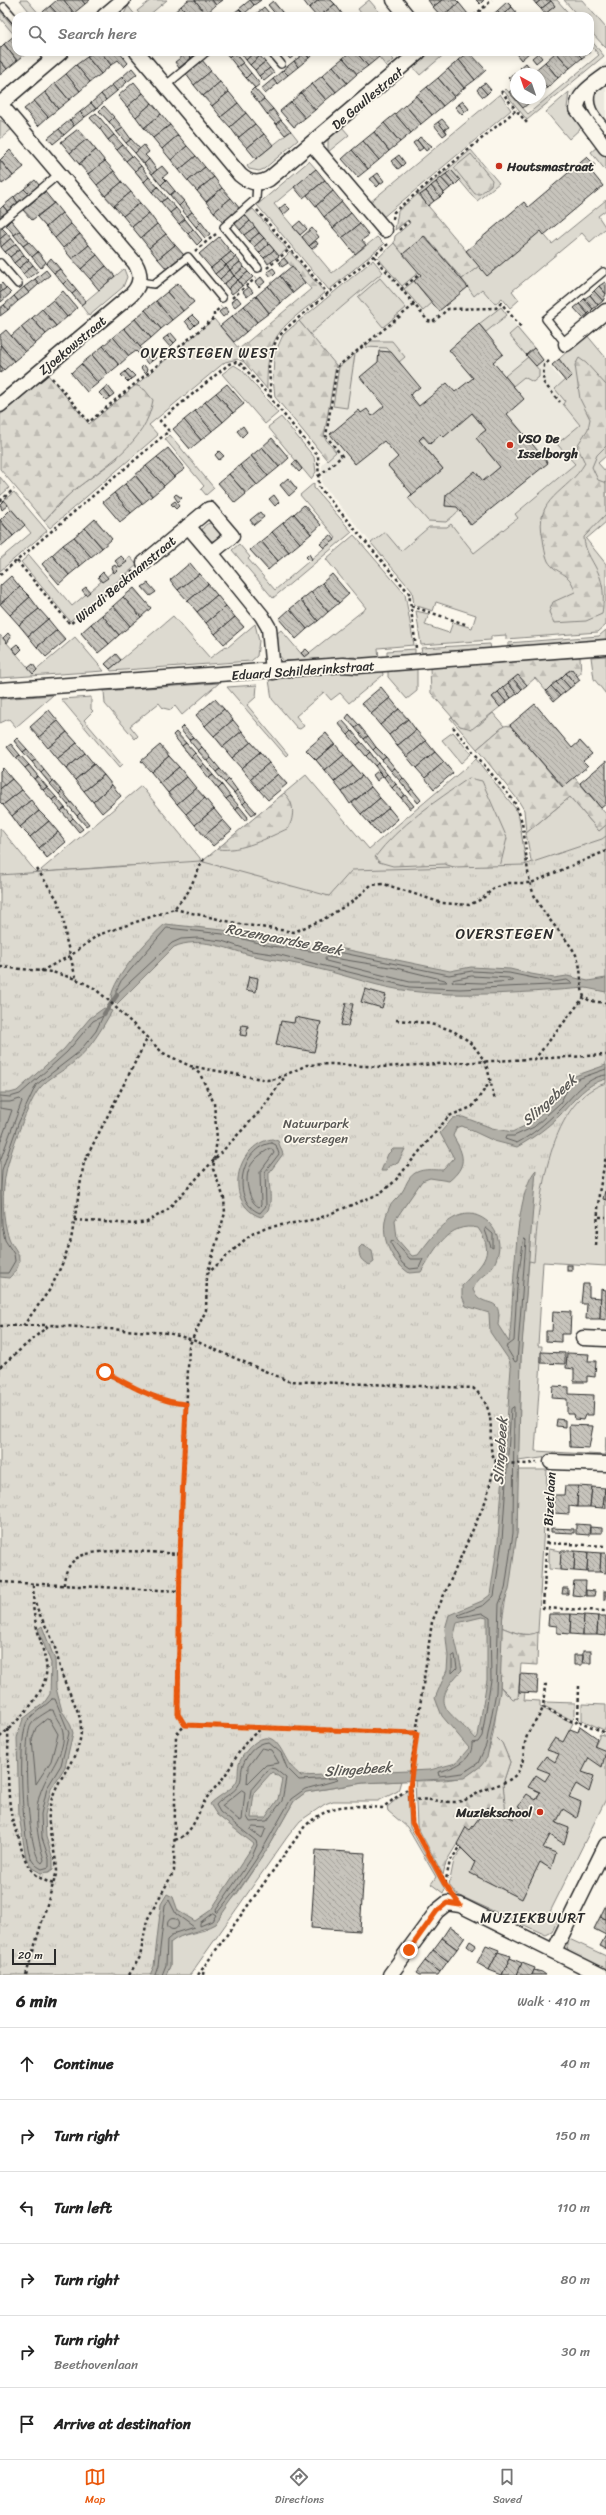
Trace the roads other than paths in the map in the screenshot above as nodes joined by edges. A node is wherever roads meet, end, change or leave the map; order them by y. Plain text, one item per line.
1 (123, 0) edge
2 (394, 0) edge
3 (4, 7) dead end
4 (109, 12) edge
5 (404, 12) edge
6 (12, 17) edge
7 (140, 56) edge
8 (201, 56) edge
9 (274, 56) edge
10 (415, 56) edge
11 (46, 57) edge
12 (281, 64) dead end
13 (606, 75) edge
14 (594, 85) junction
15 (165, 86) junction
16 (0, 104) edge
17 (606, 128) edge
18 (312, 144) junction
19 (606, 148) edge
20 (59, 174) junction
21 (257, 183) junction
22 (0, 223) edge
23 (390, 232) road end
24 (0, 263) edge
25 (258, 268) dead end
26 (604, 272) dead end
27 (139, 282) junction
28 (18, 284) dead end
29 (222, 298) dead end
30 (606, 311) edge
31 (566, 344) joint
32 (0, 405) edge
33 (188, 526) junction
34 (211, 554) junction
35 (144, 563) road end
36 (606, 647) edge
37 (273, 672) junction
38 (0, 690) edge
39 (583, 1338) dead end
40 (606, 1339) edge
41 (551, 1462) road end
42 (606, 1464) edge
43 (606, 1845) edge
44 (554, 1951) junction
45 (390, 1975) edge
46 (601, 1975) edge

1 - 4 street
2 - 5 street
3 - 6 lane
7 - 15 street
8 - 15 lane
9 - 12 lane
10 - 18 street, De Gaullestraat
11 - 16 street
13 - 14 street
14 - 17 lane
14 - 19 street
15 - 21 street
16 - 20 street
18 - 21 street, De Gaullestraat
18 - 23 street
20 - 22 lane
20 - 27 street
21 - 25 lane
24 - 28 lane
26 - 31 lane
27 - 29 lane
27 - 32 street, Zjoekowstraat
30 - 31 street
33 - 34 street, Wiardi Beckmanstraat
33 - 34 street, Wiardi Beckmanstraat
33 - 35 street, Wiardi Beckmanstraat
34 - 37 street, Wiardi Beckmanstraat
36 - 37 street, Eduard Schilderinkstraat
37 - 38 street, Eduard Schilderinkstraat
39 - 40 street
41 - 42 street, Bizetlaan
43 - 44 street
44 - 45 street
44 - 46 street

